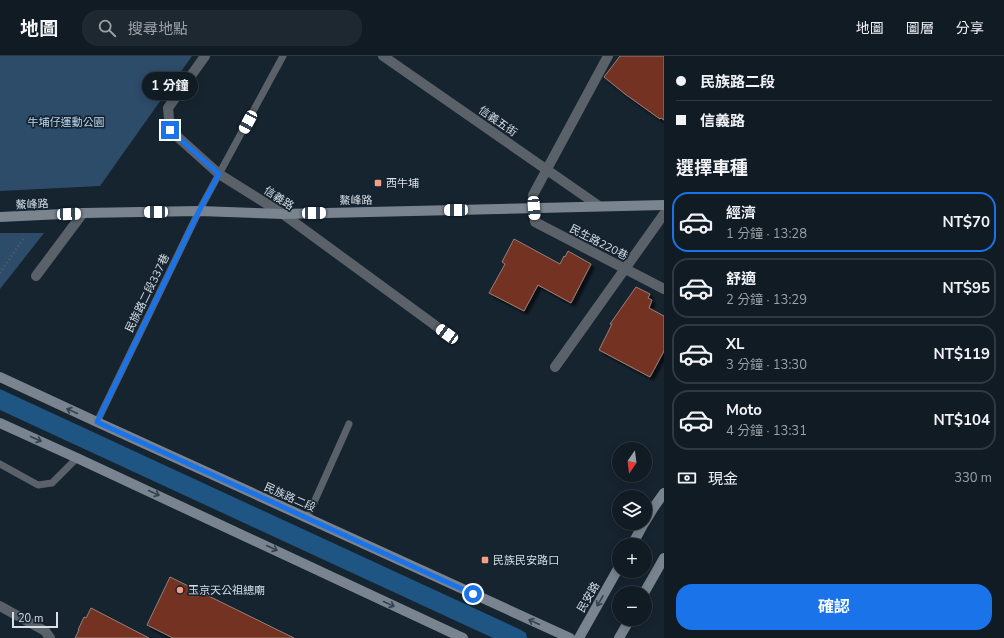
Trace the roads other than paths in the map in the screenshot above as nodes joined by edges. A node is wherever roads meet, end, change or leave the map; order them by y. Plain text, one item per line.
1 (205, 56) edge
2 (283, 56) edge
3 (383, 56) edge
4 (608, 56) edge
5 (547, 170) junction
6 (219, 174) junction
7 (664, 205) edge
8 (599, 206) junction
9 (534, 208) junction
10 (199, 211) junction
11 (83, 213) junction
12 (283, 214) junction
13 (664, 214) edge
14 (0, 217) edge
15 (625, 269) junction
16 (36, 276) dead end
17 (664, 289) edge
18 (447, 334) dead end
19 (555, 367) dead end
20 (0, 378) edge
21 (97, 422) junction
22 (0, 423) edge
23 (349, 424) dead end
24 (77, 458) junction
25 (0, 464) edge
26 (664, 493) edge
27 (652, 510) edge
28 (307, 518) junction
29 (664, 558) edge
30 (613, 578) edge
31 (648, 586) edge
32 (0, 606) edge
33 (626, 626) edge
34 (50, 638) edge
35 (463, 638) edge
36 (570, 638) edge
37 (579, 638) edge
38 (619, 638) edge

1 - 6 street, 信義路
2 - 6 lane, 民族路二段337巷
3 - 5 street, 信義五街
4 - 5 street
5 - 8 street, 信義五街
5 - 9 street
6 - 10 lane, 民族路二段337巷
6 - 12 street, 信義路
7 - 8 street, 鰲峰路
8 - 9 street, 鰲峰路
9 - 12 street, 鰲峰路
9 - 15 street, 民生路220巷
10 - 11 street, 鰲峰路
10 - 12 street, 鰲峰路
10 - 21 lane, 民族路二段337巷
11 - 14 street, 鰲峰路
11 - 16 street
12 - 18 street, 信義路
13 - 15 street
15 - 17 street, 民生路220巷
15 - 19 street
21 -> 20 street, 民族路二段
21 - 28 street, 民族路二段
22 -> 24 street
23 - 28 lane
24 - 25 lane
24 -> 35 street
26 - 27 street
36 -> 28 street, 民族路二段
29 - 31 street
30 -> 37 street, 民安路
32 - 34 street
33 - 38 street

